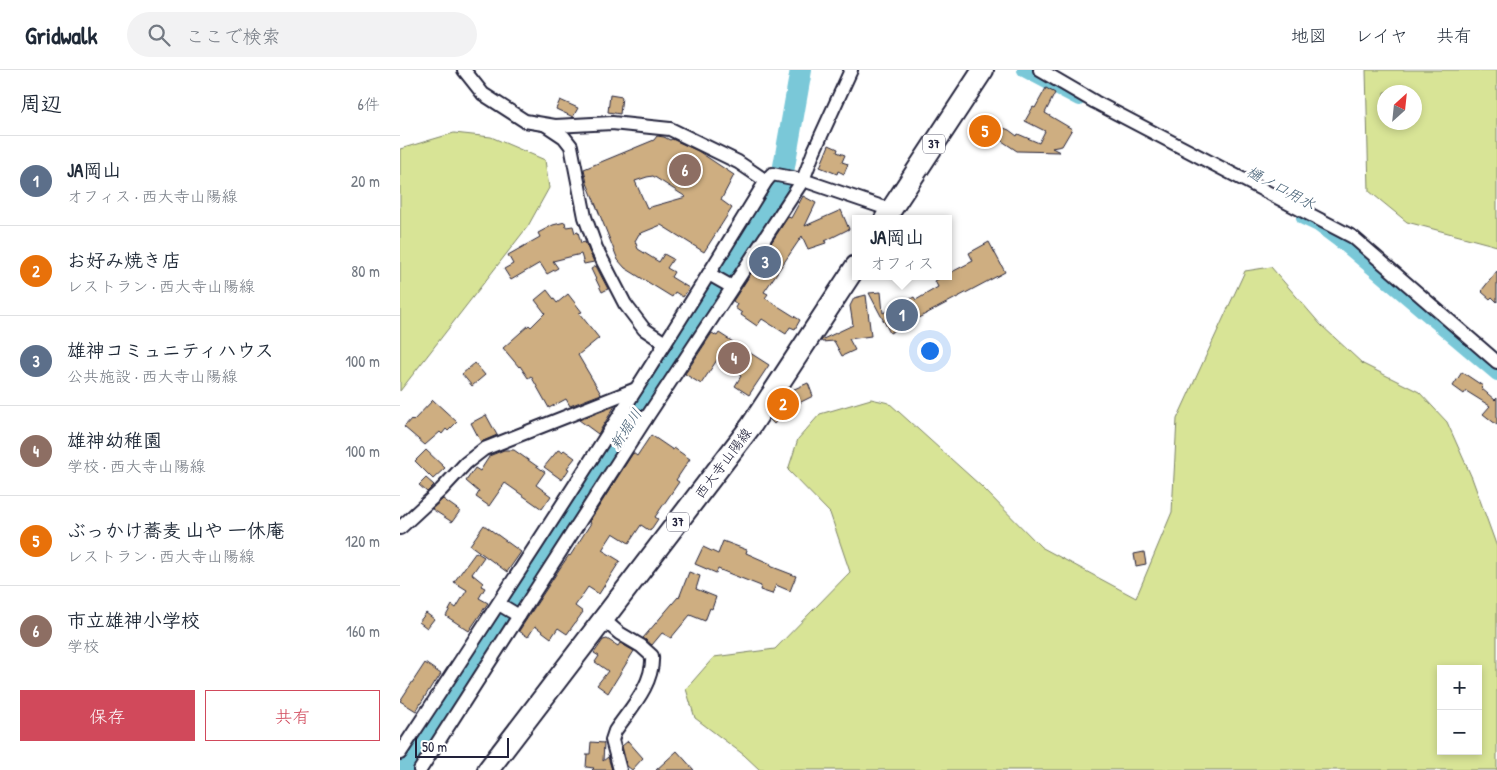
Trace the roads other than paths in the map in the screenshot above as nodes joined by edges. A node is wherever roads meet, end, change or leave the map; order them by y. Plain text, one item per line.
1 (464, 70) edge
2 (851, 70) edge
3 (984, 70) edge
4 (1040, 70) edge
5 (544, 124) junction
6 (769, 178) junction
7 (800, 179) junction
8 (888, 214) edge
9 (852, 272) edge
10 (712, 276) junction
11 (729, 286) junction
12 (665, 342) junction
13 (1497, 362) edge
14 (636, 388) junction
15 (626, 410) junction
16 (643, 419) junction
17 (400, 528) edge
18 (501, 605) junction
19 (518, 615) junction
20 (604, 620) junction
21 (400, 753) edge
22 (420, 770) edge
23 (488, 770) edge
24 (620, 770) edge

1 - 5 street
2 - 7 street
3 - 8 main road, 37
4 - 13 street
5 - 6 street
5 - 12 street
6 - 7 street
6 - 10 street
7 - 8 street
7 - 11 street
9 - 20 main road, 西大寺山陽線 / 37
10 - 11 street
10 - 12 street
11 - 16 street
12 - 14 street
14 - 15 street
14 - 17 street
15 - 16 street
15 - 18 street
16 - 19 street
18 - 19 street
18 - 21 street
19 - 22 street
20 - 23 main road, 西大寺山陽線 / 37
20 - 24 street

